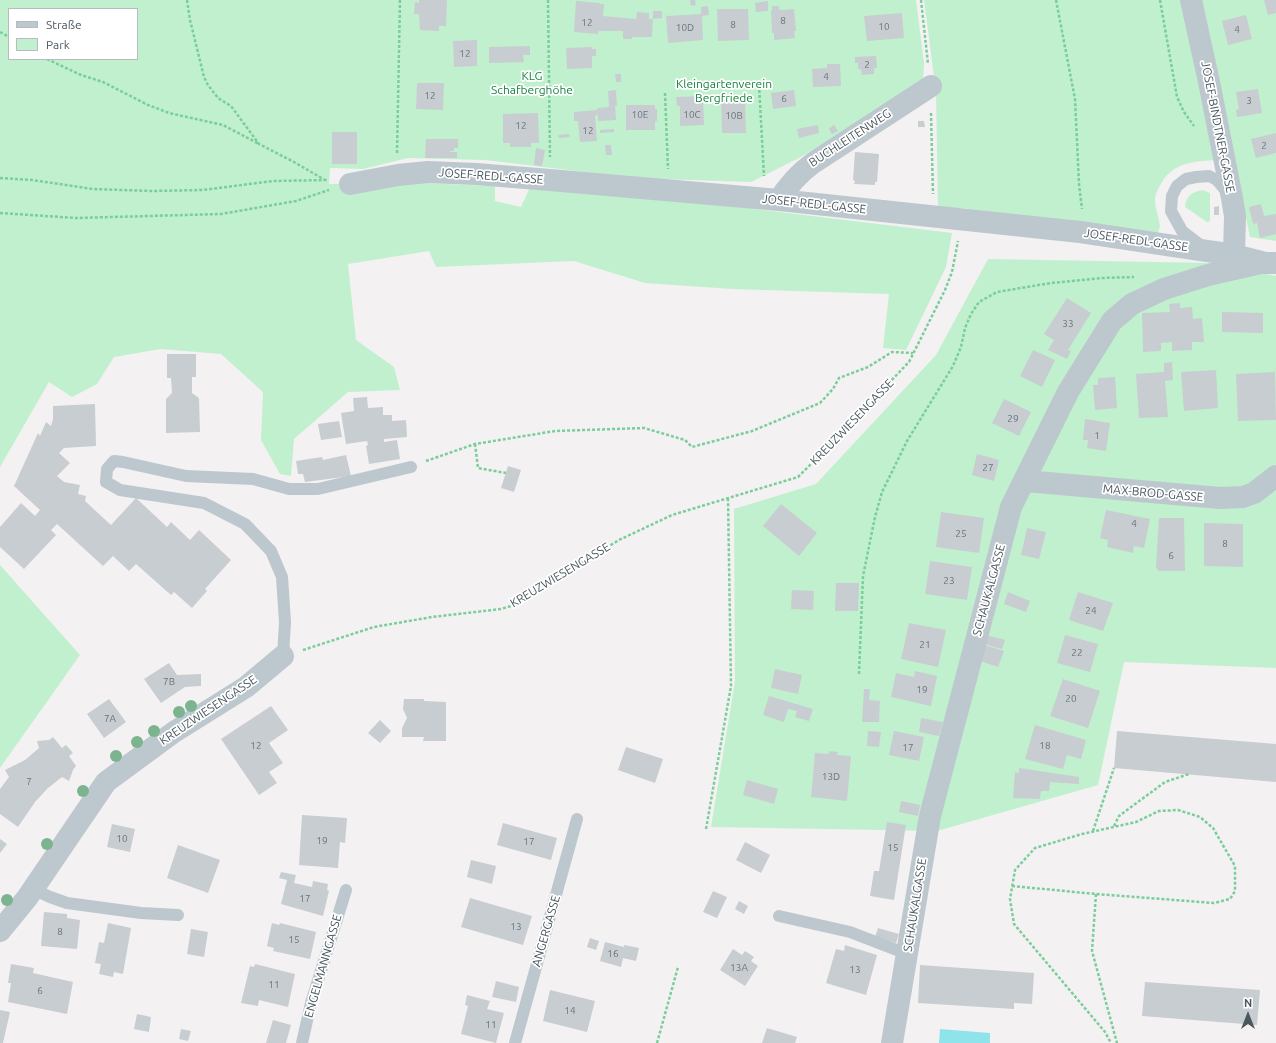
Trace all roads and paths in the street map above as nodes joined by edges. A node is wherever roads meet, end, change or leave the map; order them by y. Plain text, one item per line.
1 (187, 0) edge
2 (400, 0) edge
3 (548, 0) edge
4 (921, 0) edge
5 (1056, 0) edge
6 (1160, 0) edge
7 (1191, 0) edge
8 (49, 60) edge
9 (760, 85) dead end
10 (931, 86) junction
11 (665, 93) dead end
12 (1197, 130) dead end
13 (259, 144) junction
14 (398, 175) junction
15 (0, 178) edge
16 (550, 180) junction
17 (350, 184) joint
18 (668, 190) junction
19 (1232, 198) junction
20 (779, 200) junction
21 (0, 213) edge
22 (934, 216) junction
23 (963, 220) junction
24 (1080, 232) junction
25 (1209, 251) junction
26 (1234, 255) junction
27 (1270, 263) edge
28 (1140, 277) dead end
29 (913, 353) junction
30 (475, 444) junction
31 (411, 467) joint
32 (506, 473) dead end
33 (1276, 476) edge
34 (1024, 481) junction
35 (728, 498) junction
36 (283, 656) junction
37 (859, 674) dead end
38 (1114, 768) dead end
39 (1189, 774) dead end
40 (577, 819) dead end
41 (1114, 827) junction
42 (706, 829) dead end
43 (1093, 832) junction
44 (1012, 886) junction
45 (33, 889) junction
46 (346, 890) dead end
47 (1096, 894) junction
48 (178, 915) dead end
49 (779, 916) dead end
50 (0, 931) edge
51 (907, 954) junction
52 (678, 967) dead end
53 (302, 1043) edge
54 (515, 1043) edge
55 (657, 1043) edge
56 (892, 1043) edge
57 (1111, 1043) edge
58 (1117, 1043) edge

1 - 13 path
2 - 14 path
3 - 16 path
4 - 10 path
5 - 24 path
6 - 12 path
7 - 19 street, JOSEF-BINDTNER-GASSE
8 - 13 path
9 - 20 path
10 - 20 street, BUCHLEITENWEG
10 - 22 path
11 - 18 path
13 - 15 path
14 - 16 street, JOSEF-REDL-GASSE
14 - 17 street, JOSEF-REDL-GASSE
16 - 18 street, JOSEF-REDL-GASSE
17 - 21 path
18 - 20 street, JOSEF-REDL-GASSE
19 - 25 lane
19 - 26 street, JOSEF-BINDTNER-GASSE
20 - 22 street, JOSEF-REDL-GASSE
22 - 23 street, JOSEF-REDL-GASSE
23 - 24 street, JOSEF-REDL-GASSE
23 - 29 path, KREUZWIESENGASSE
24 - 25 street, JOSEF-REDL-GASSE
25 - 26 street, JOSEF-REDL-GASSE
26 - 27 street, JOSEF-REDL-GASSE
27 - 34 street, SCHAUKALGASSE
28 - 37 path
29 - 30 path
29 - 35 path, KREUZWIESENGASSE
30 - 31 path
30 - 32 path
31 - 36 lane
33 - 34 street, MAX-BROD-GASSE
34 - 51 street, SCHAUKALGASSE
35 - 36 path, KREUZWIESENGASSE
35 - 42 path
36 - 45 street, KREUZWIESENGASSE
38 - 43 path
39 - 41 path
40 - 54 lane, ANGERGASSE
41 - 43 path
41 - 47 path
43 - 44 path
44 - 47 path
44 - 57 path
45 - 48 lane
45 - 50 street, KREUZWIESENGASSE
46 - 53 lane, ENGELMANNGASSE
47 - 58 path
49 - 51 lane
51 - 56 street, SCHAUKALGASSE
52 - 55 path

